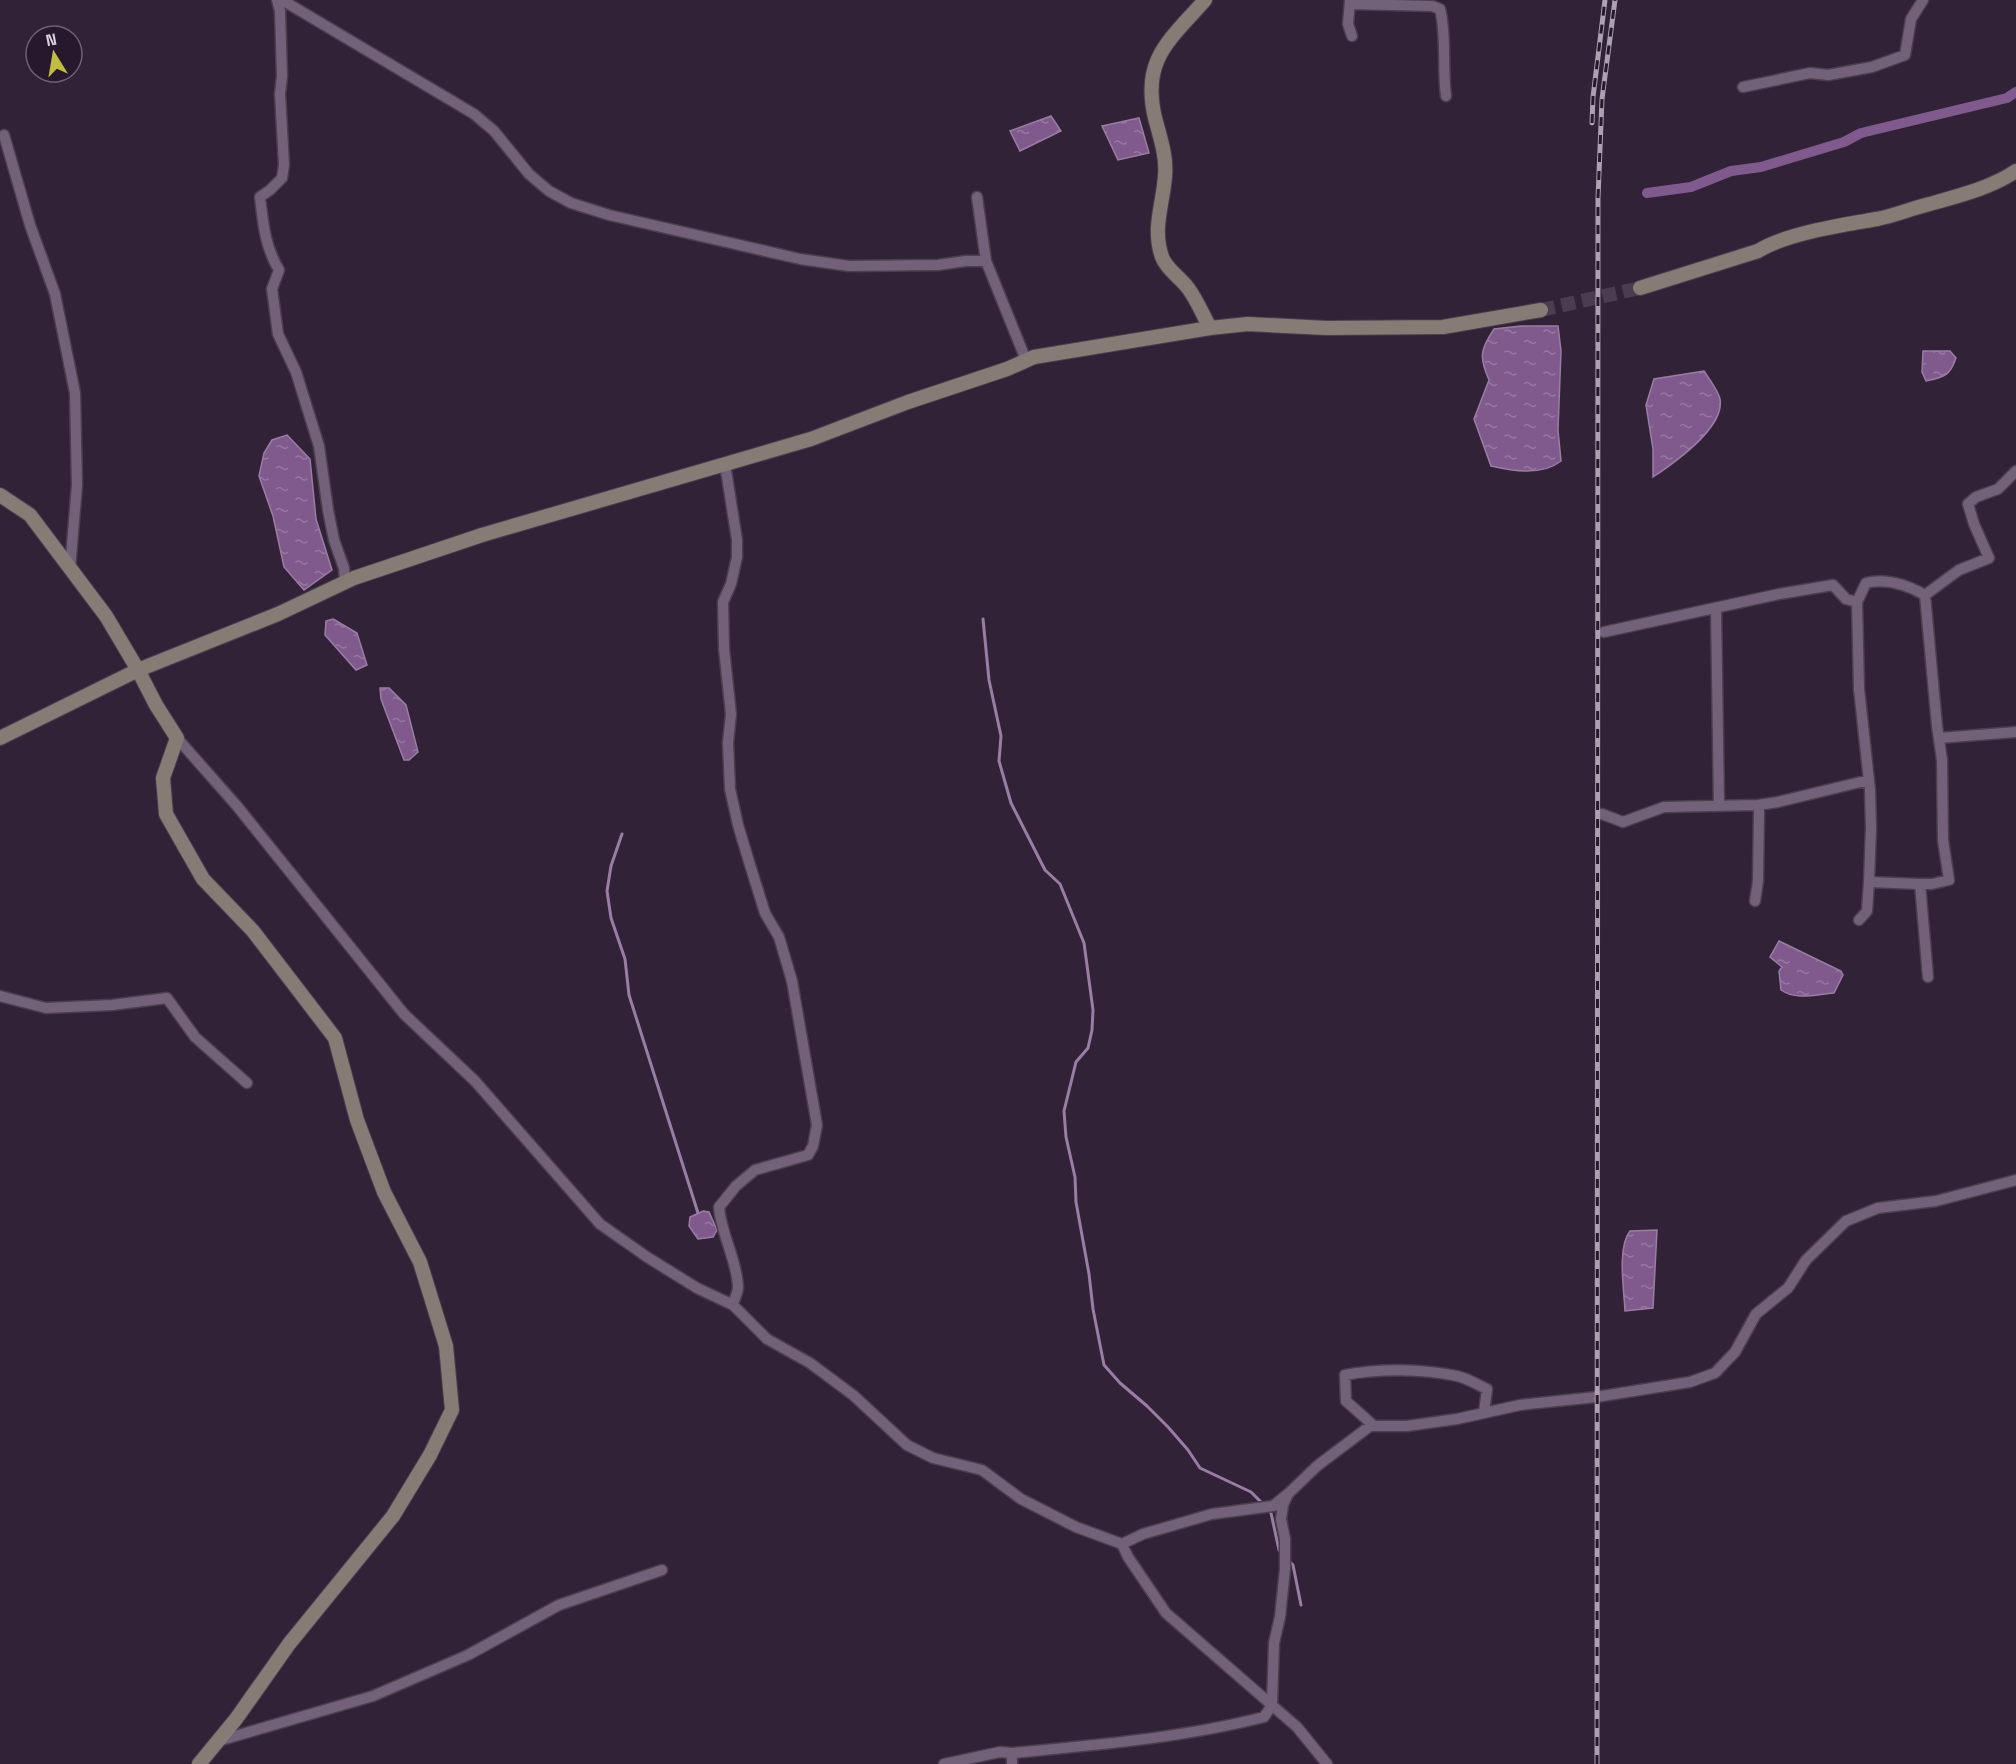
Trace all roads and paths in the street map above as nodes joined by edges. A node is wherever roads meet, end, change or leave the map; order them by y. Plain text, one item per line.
1 (277, 0) edge
2 (282, 0) edge
3 (1205, 0) edge
4 (1923, 0) edge
5 (1350, 2) edge
6 (1352, 36) dead end
7 (1743, 87) dead end
8 (1446, 96) dead end
9 (4, 135) dead end
10 (2016, 171) edge
11 (977, 197) dead end
12 (986, 261) junction
13 (1640, 288) tunnel mouth
14 (1541, 310) tunnel mouth
15 (1210, 328) junction
16 (1026, 360) junction
17 (725, 464) junction
18 (2016, 471) edge
19 (0, 495) edge
20 (70, 569) junction
21 (345, 582) junction
22 (1925, 595) junction
23 (1857, 602) junction
24 (1716, 608) junction
25 (1604, 632) dead end
26 (138, 670) junction
27 (2016, 732) edge
28 (0, 738) edge
29 (177, 738) junction
30 (1939, 738) junction
31 (1869, 780) junction
32 (1758, 805) junction
33 (1719, 806) junction
34 (1602, 814) dead end
35 (1869, 882) junction
36 (1920, 884) junction
37 (1755, 901) dead end
38 (1859, 920) dead end
39 (1928, 977) dead end
40 (0, 996) edge
41 (247, 1083) dead end
42 (2016, 1180) edge
43 (733, 1305) junction
44 (1484, 1413) junction
45 (1374, 1426) junction
46 (1289, 1493) junction
47 (1122, 1544) junction
48 (662, 1570) dead end
49 (1272, 1705) junction
50 (218, 1741) junction
51 (1012, 1759) edge
52 (199, 1764) edge
53 (944, 1764) edge
54 (1327, 1764) edge

1 - 21 street
2 - 12 street
3 - 15 street
4 - 7 street
5 - 6 street
5 - 8 street
9 - 20 street
10 - 13 street
11 - 12 street
12 - 16 street
14 - 15 street
15 - 16 street
16 - 17 street
17 - 21 street
17 - 43 street
18 - 22 street
19 - 20 street
20 - 26 street
21 - 26 street
22 - 23 street
22 - 30 street
23 - 24 street
23 - 31 street
24 - 25 street
24 - 33 street
26 - 28 street
26 - 29 street
27 - 30 street
29 - 43 street
29 - 50 street
30 - 36 street
31 - 32 street
31 - 35 street
32 - 33 street
32 - 37 street
33 - 34 street
35 - 36 street
35 - 38 street
36 - 39 street
40 - 41 street
42 - 44 street
43 - 47 street
44 - 45 street
44 - 45 street
45 - 46 street
46 - 47 street
46 - 49 street
47 - 49 street
48 - 50 street
49 - 51 street
49 - 54 street
50 - 52 street
51 - 53 street

